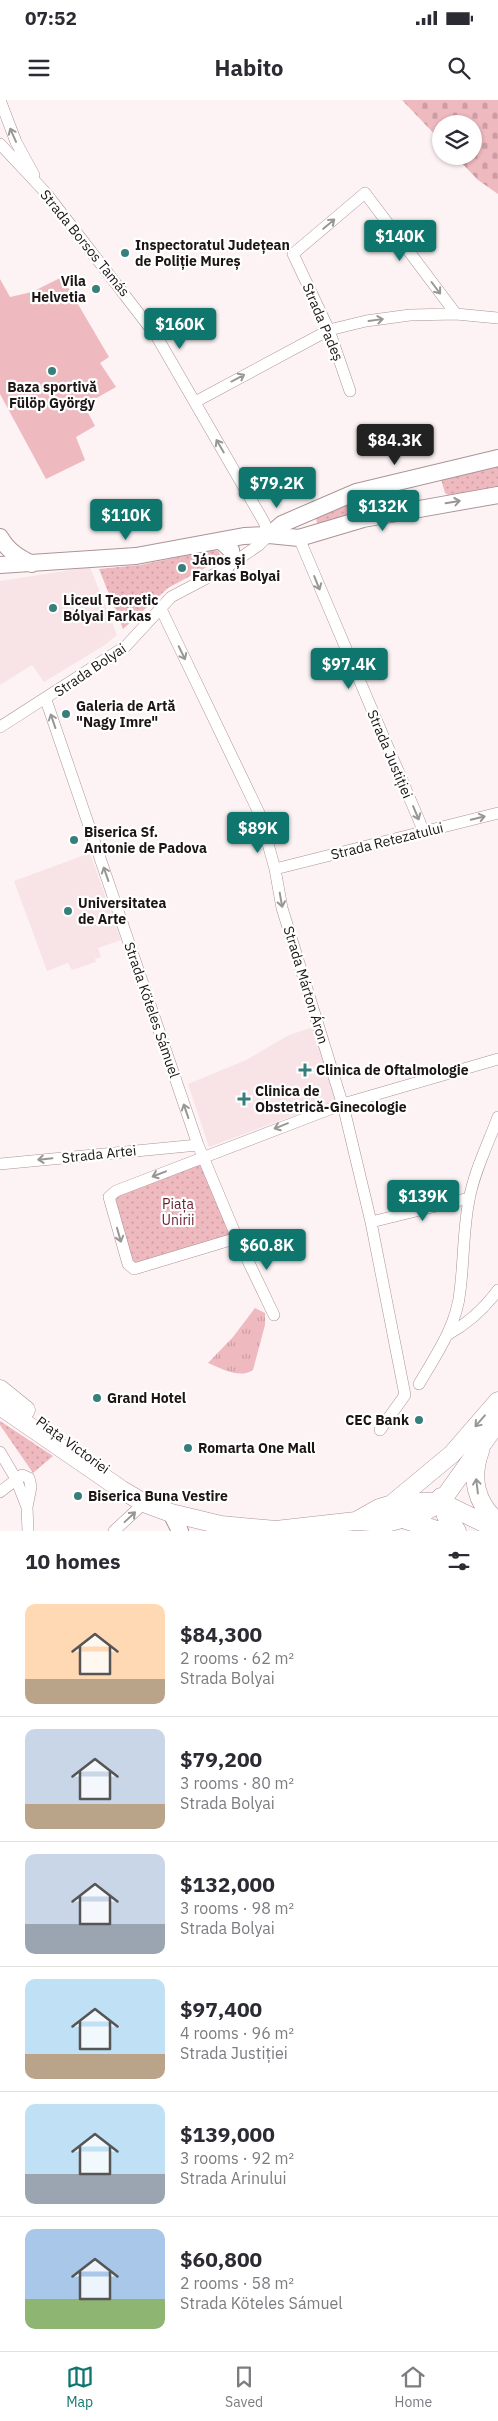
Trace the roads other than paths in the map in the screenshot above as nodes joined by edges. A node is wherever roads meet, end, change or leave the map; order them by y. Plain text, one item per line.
1 (0, 100) edge
2 (0, 144) edge
3 (46, 193) junction
4 (456, 314) junction
5 (498, 318) edge
6 (329, 330) junction
7 (350, 391) dead end
8 (195, 402) junction
9 (498, 458) edge
10 (498, 495) edge
11 (305, 515) junction
12 (269, 535) junction
13 (0, 537) edge
14 (300, 538) junction
15 (222, 542) junction
16 (32, 564) junction
17 (0, 565) edge
18 (224, 569) junction
19 (161, 609) junction
20 (46, 700) junction
21 (0, 727) edge
22 (498, 813) edge
23 (424, 832) junction
24 (275, 869) junction
25 (498, 1059) edge
26 (343, 1104) junction
27 (498, 1117) edge
28 (198, 1144) junction
29 (202, 1157) junction
30 (0, 1164) edge
31 (469, 1198) junction
32 (371, 1222) junction
33 (237, 1238) junction
34 (498, 1290) edge
35 (274, 1315) dead end
36 (447, 1335) junction
37 (419, 1384) dead end
38 (0, 1389) edge
39 (498, 1401) edge
40 (0, 1406) edge
41 (498, 1422) edge
42 (380, 1430) dead end
43 (463, 1442) junction
44 (483, 1444) junction
45 (0, 1452) edge
46 (16, 1479) junction
47 (0, 1492) edge
48 (441, 1502) junction
49 (144, 1503) junction
50 (392, 1504) junction
51 (171, 1513) junction
52 (402, 1518) junction
53 (498, 1522) edge
54 (351, 1526) edge
55 (498, 1530) edge
56 (28, 1531) edge
57 (114, 1531) edge
58 (180, 1531) edge
59 (440, 1531) edge
60 (457, 1531) edge

3 -> 1 street
2 - 3 street, Strada Borsos Tamás
3 - 8 street, Strada Borsos Tamás
4 - 5 street
6 -> 4 street
6 -> 4 street, Strada Padeș
6 - 7 street, Strada Padeș
8 -> 6 street
12 -> 8 street, Strada Borsos Tamás
9 - 11 street, Strada Bolyai
14 -> 10 street
11 - 12 street, Strada Bolyai
11 - 14 street
12 - 14 street
12 - 15 street
12 - 18 street, Strada Bolyai
13 - 16 street
14 -> 23 street, Strada Justiției
15 - 16 street
15 - 18 street
16 - 17 street
18 - 19 street, Strada Bolyai
19 - 20 street, Strada Bolyai
19 -> 24 street, Strada Márton Áron
20 - 21 street, Strada Bolyai
28 -> 20 street, Strada Köteles Sámuel
23 -> 22 street, Strada Retezatului
23 - 24 street, Strada Retezatului
24 -> 26 street, Strada Márton Áron
25 - 26 street
26 -> 29 street
26 - 32 street, Strada Márton Áron
27 - 31 street
28 - 29 street, Strada Köteles Sámuel
28 -> 30 street, Strada Artei
29 - 33 street, Strada Köteles Sámuel
29 -> 33 street
31 - 32 street
31 - 36 street
32 - 42 street, Strada Márton Áron
33 - 35 street, Strada Köteles Sámuel
34 - 36 street
36 - 37 street
38 - 49 main road, Piața Victoriei
39 -> 43 main road
40 - 49 main road, Piața Victoriei
41 - 44 main road
43 - 48 main road
43 - 50 main road
44 - 48 main road
53 -> 44 main road
45 - 46 street
46 - 47 street
46 - 56 street
48 - 50 main road, Piața Victoriei
48 - 52 main road, Piața Victoriei
48 - 55 main road
48 - 60 main road
49 - 51 main road, Piața Victoriei
57 -> 49 street
50 - 54 main road, Piața Victoriei
51 - 54 main road, Piața Victoriei
51 - 58 street
52 - 54 main road, Piața Victoriei
52 - 59 main road

